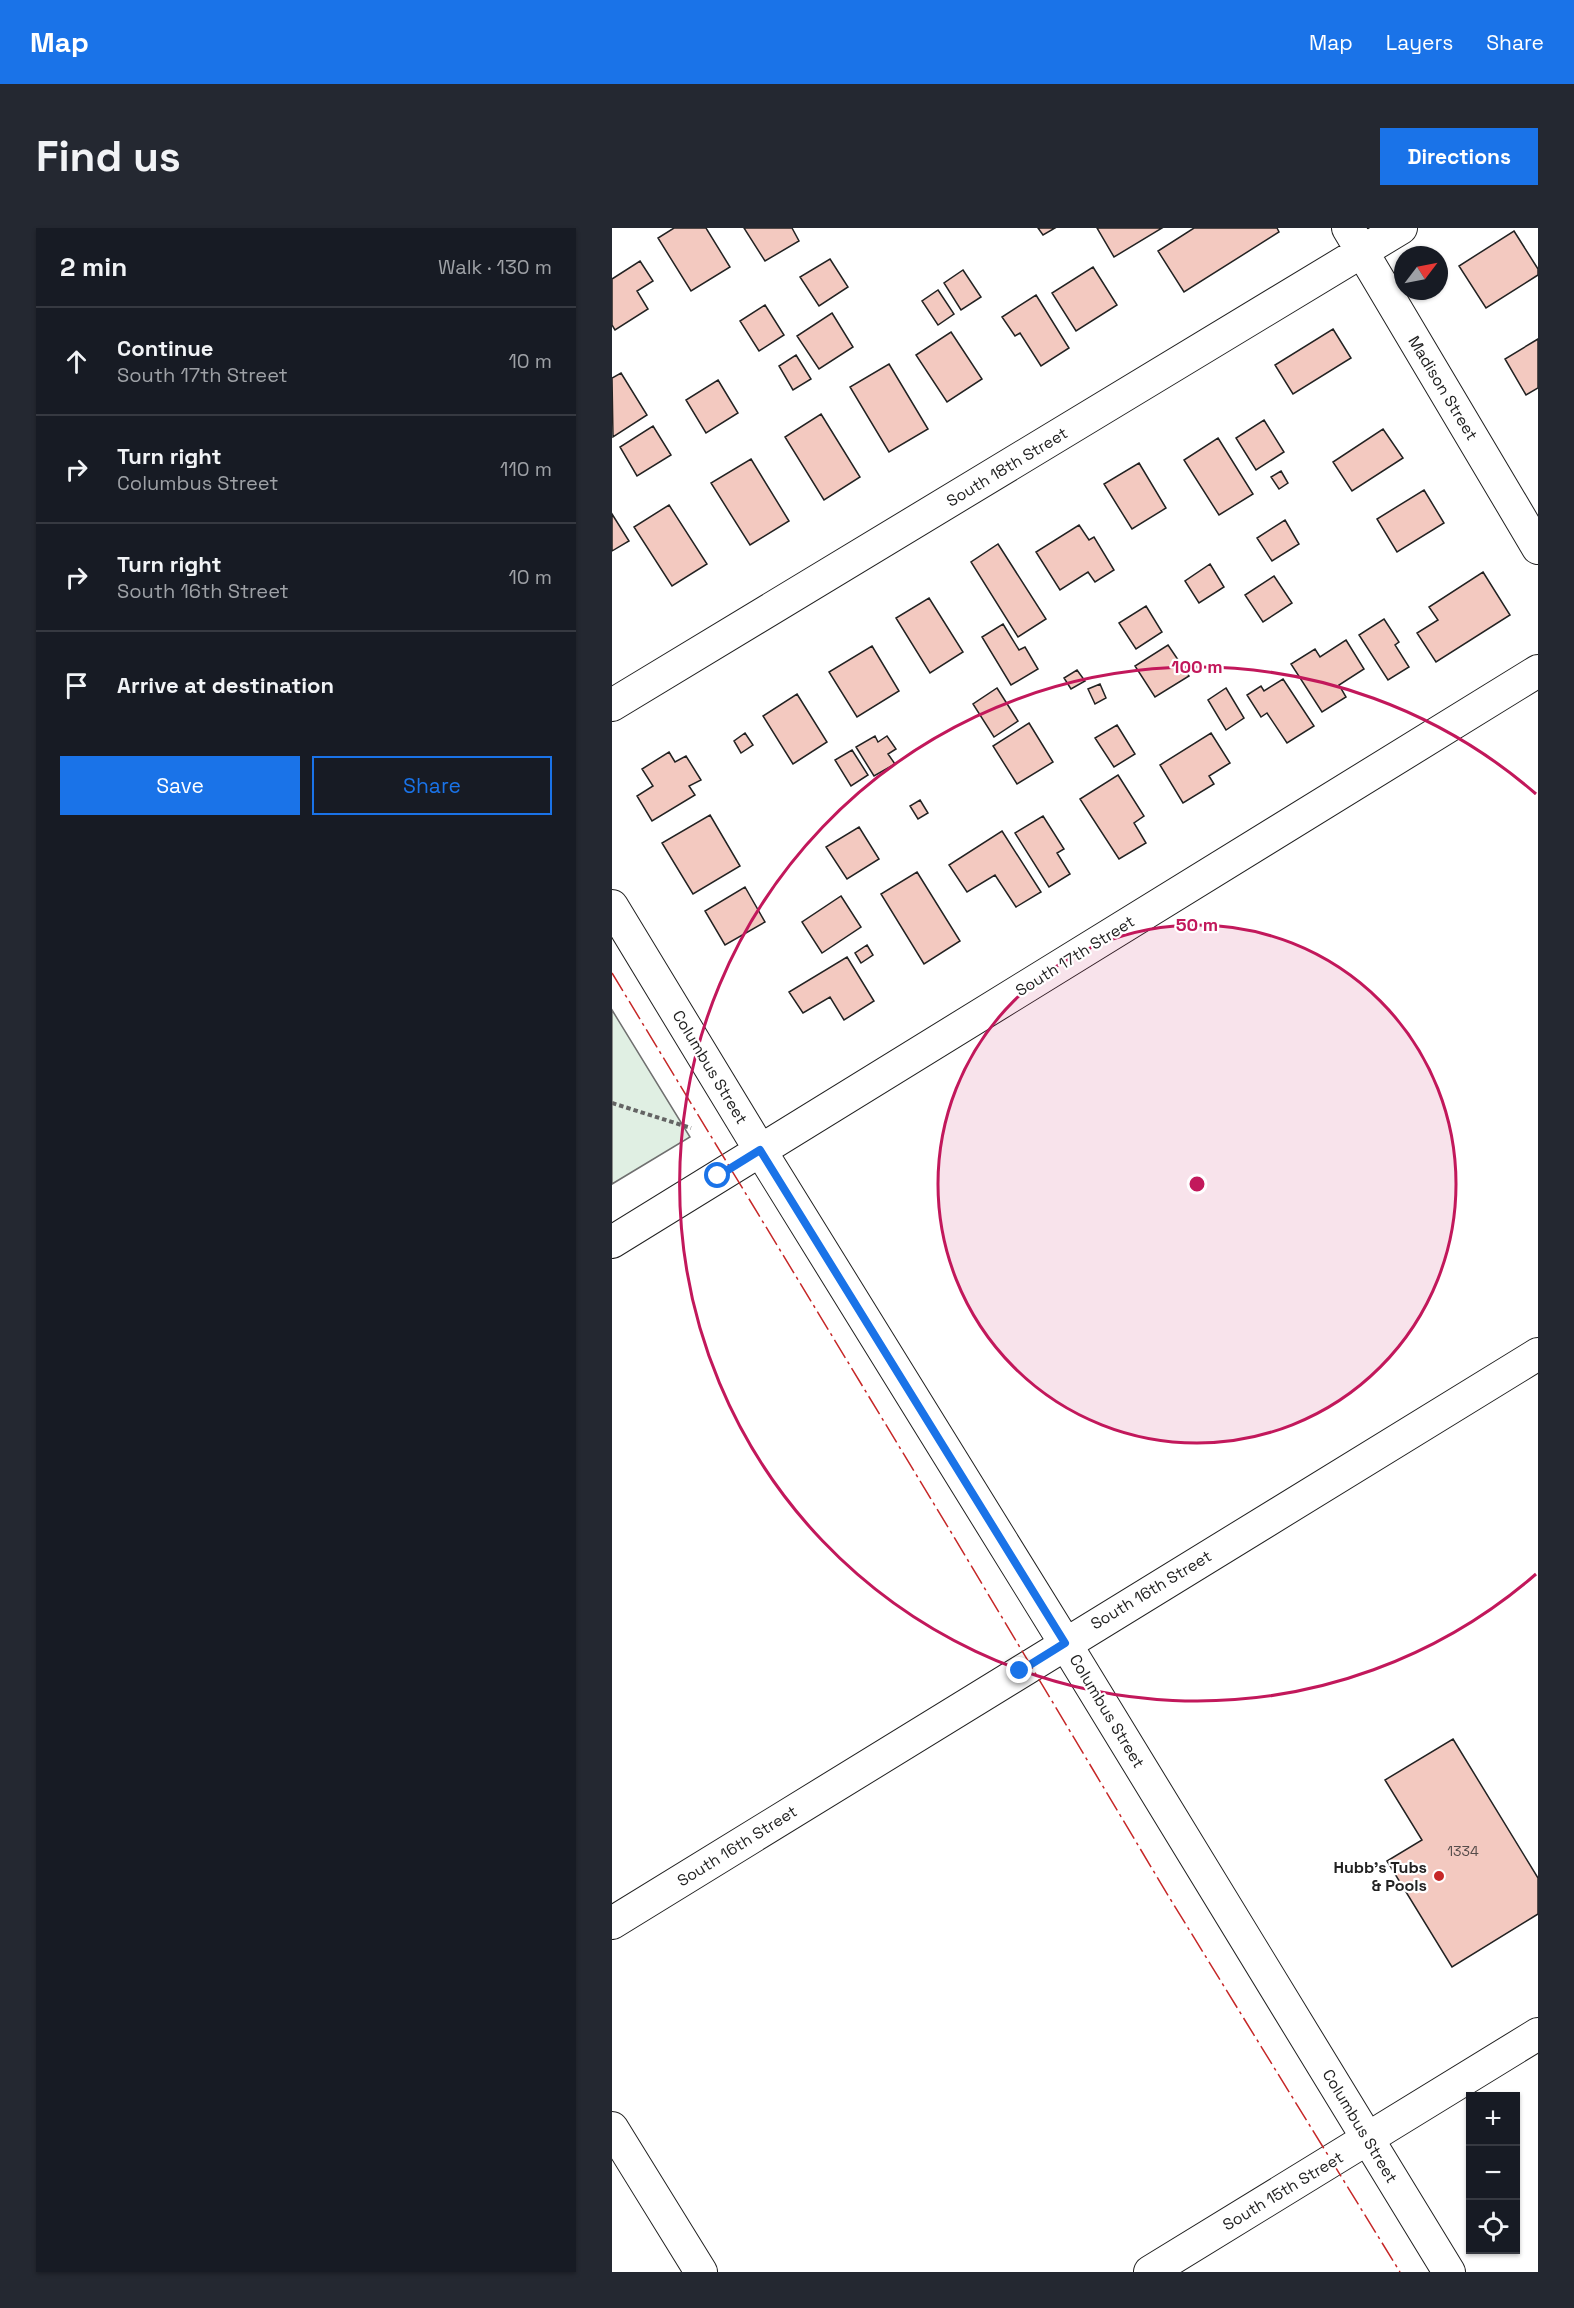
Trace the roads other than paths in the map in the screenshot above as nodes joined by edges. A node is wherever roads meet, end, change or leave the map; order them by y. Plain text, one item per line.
1 (1401, 228) edge
2 (1355, 240) edge
3 (1538, 548) edge
4 (1538, 670) edge
5 (612, 705) edge
6 (612, 906) edge
7 (760, 1150) junction
8 (612, 1242) edge
9 (1538, 1354) edge
10 (1065, 1643) junction
11 (612, 1923) edge
12 (1538, 2034) edge
13 (612, 2128) edge
14 (1367, 2139) junction
15 (701, 2272) edge
16 (1150, 2272) edge
17 (1449, 2272) edge

1 - 2 street, South 18th Street
2 - 3 street, Madison Street
2 - 5 street, South 18th Street
4 - 7 street, South 17th Street
6 - 7 street, Columbus Street
7 - 8 street, South 17th Street
7 - 10 street, Columbus Street
9 - 10 street, South 16th Street
10 - 11 street, South 16th Street
10 - 14 street, Columbus Street
12 - 14 street, South 15th Street
13 - 15 street
14 - 16 street, South 15th Street
14 - 17 street, Columbus Street

